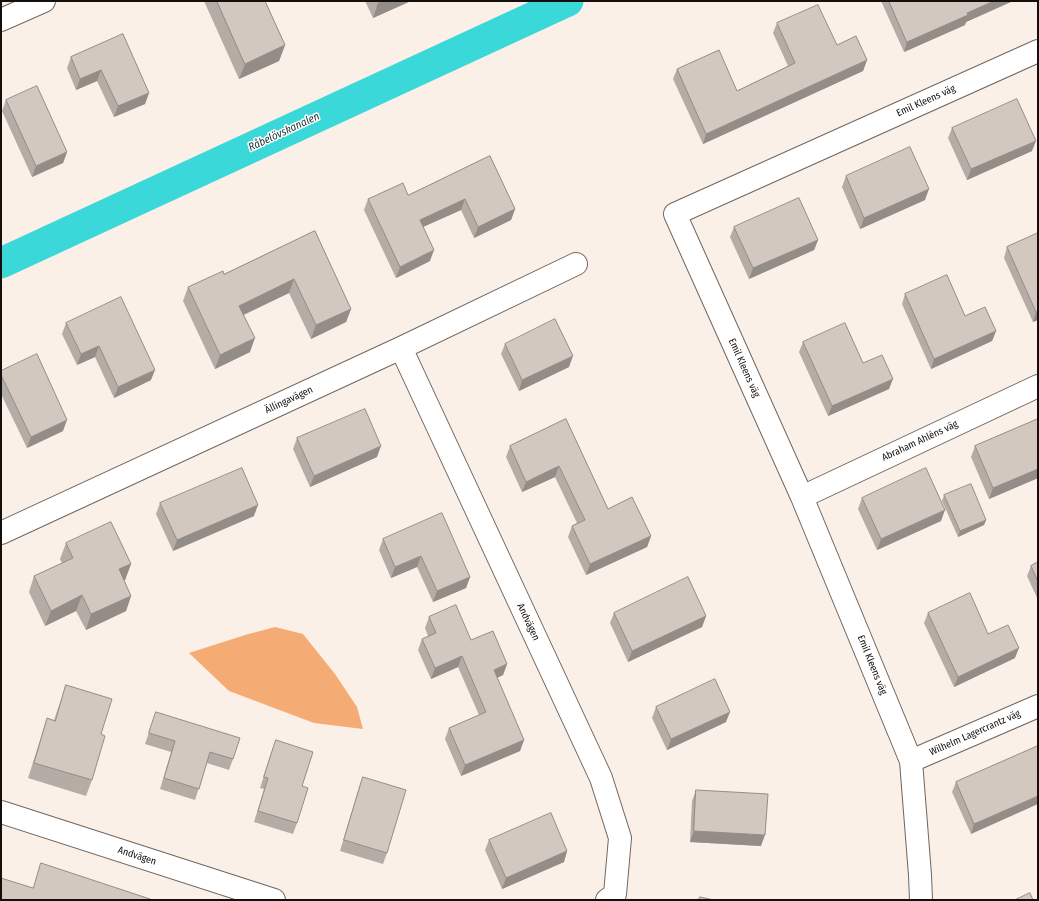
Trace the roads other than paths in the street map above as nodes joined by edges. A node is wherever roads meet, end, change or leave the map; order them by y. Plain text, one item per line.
1 (44, 1) edge
2 (1, 20) edge
3 (1038, 51) edge
4 (576, 264) dead end
5 (401, 348) junction
6 (1038, 386) edge
7 (802, 497) junction
8 (1, 532) edge
9 (1038, 706) edge
10 (911, 761) junction
11 (1, 812) edge
12 (274, 900) edge
13 (606, 900) edge
14 (921, 900) edge

1 - 2 street
3 - 7 street, Emil Kleens väg
4 - 5 street, Ällingavägen
5 - 8 street, Ällingavägen
5 - 13 street, Andvägen
6 - 7 street, Abraham Ahléns väg
7 - 10 street, Emil Kleens väg
9 - 10 street, Wilhelm Lagercrantz väg
10 - 14 street, Emil Kleens väg
11 - 12 street, Andvägen

